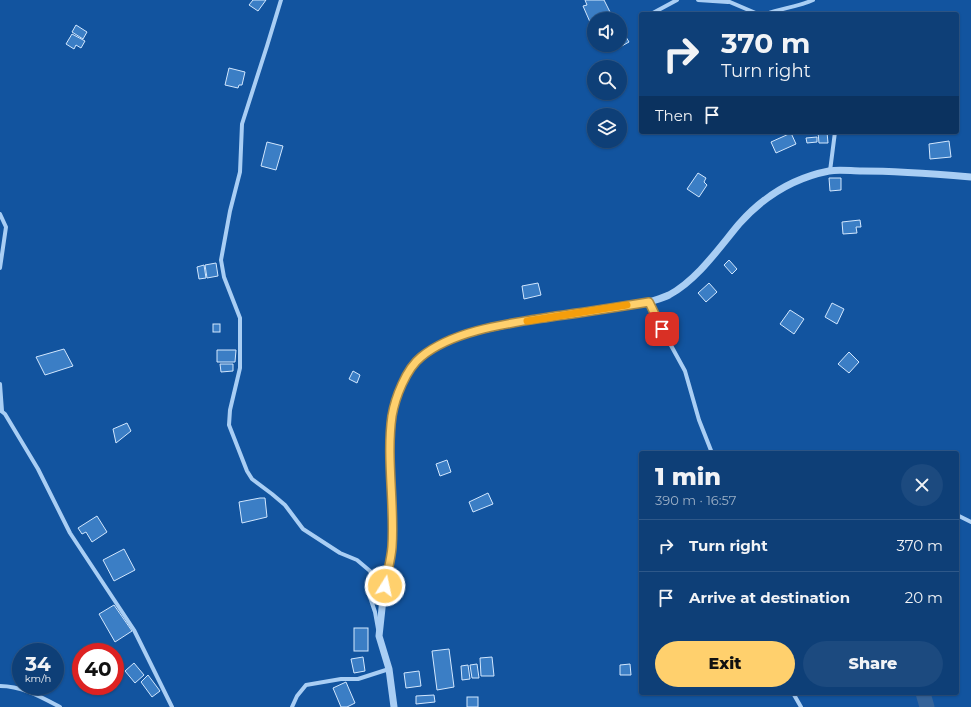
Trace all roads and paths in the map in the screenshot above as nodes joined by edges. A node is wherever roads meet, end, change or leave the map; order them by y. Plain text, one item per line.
1 (281, 0) edge
2 (678, 0) edge
3 (698, 0) edge
4 (725, 0) edge
5 (813, 0) edge
6 (730, 3) junction
7 (655, 12) edge
8 (753, 12) edge
9 (771, 12) edge
10 (835, 134) edge
11 (830, 171) junction
12 (971, 177) edge
13 (0, 214) edge
14 (0, 268) edge
15 (649, 302) junction
16 (0, 384) edge
17 (1, 411) edge
18 (711, 451) edge
19 (959, 516) edge
20 (971, 522) edge
21 (379, 636) junction
22 (389, 669) junction
23 (0, 686) edge
24 (794, 695) edge
25 (60, 707) edge
26 (172, 707) edge
27 (292, 707) edge
28 (394, 707) edge
29 (801, 707) edge

1 - 21 street
2 - 7 street
3 - 6 street
4 - 6 street
5 - 9 street
6 - 8 street
10 - 11 street
11 - 12 street
11 - 15 street
13 - 14 street
15 - 18 street
15 - 21 street
16 - 17 street
17 - 26 street
19 - 20 street
21 - 22 street
22 - 27 street
22 - 28 street
23 - 25 street
24 - 29 street

